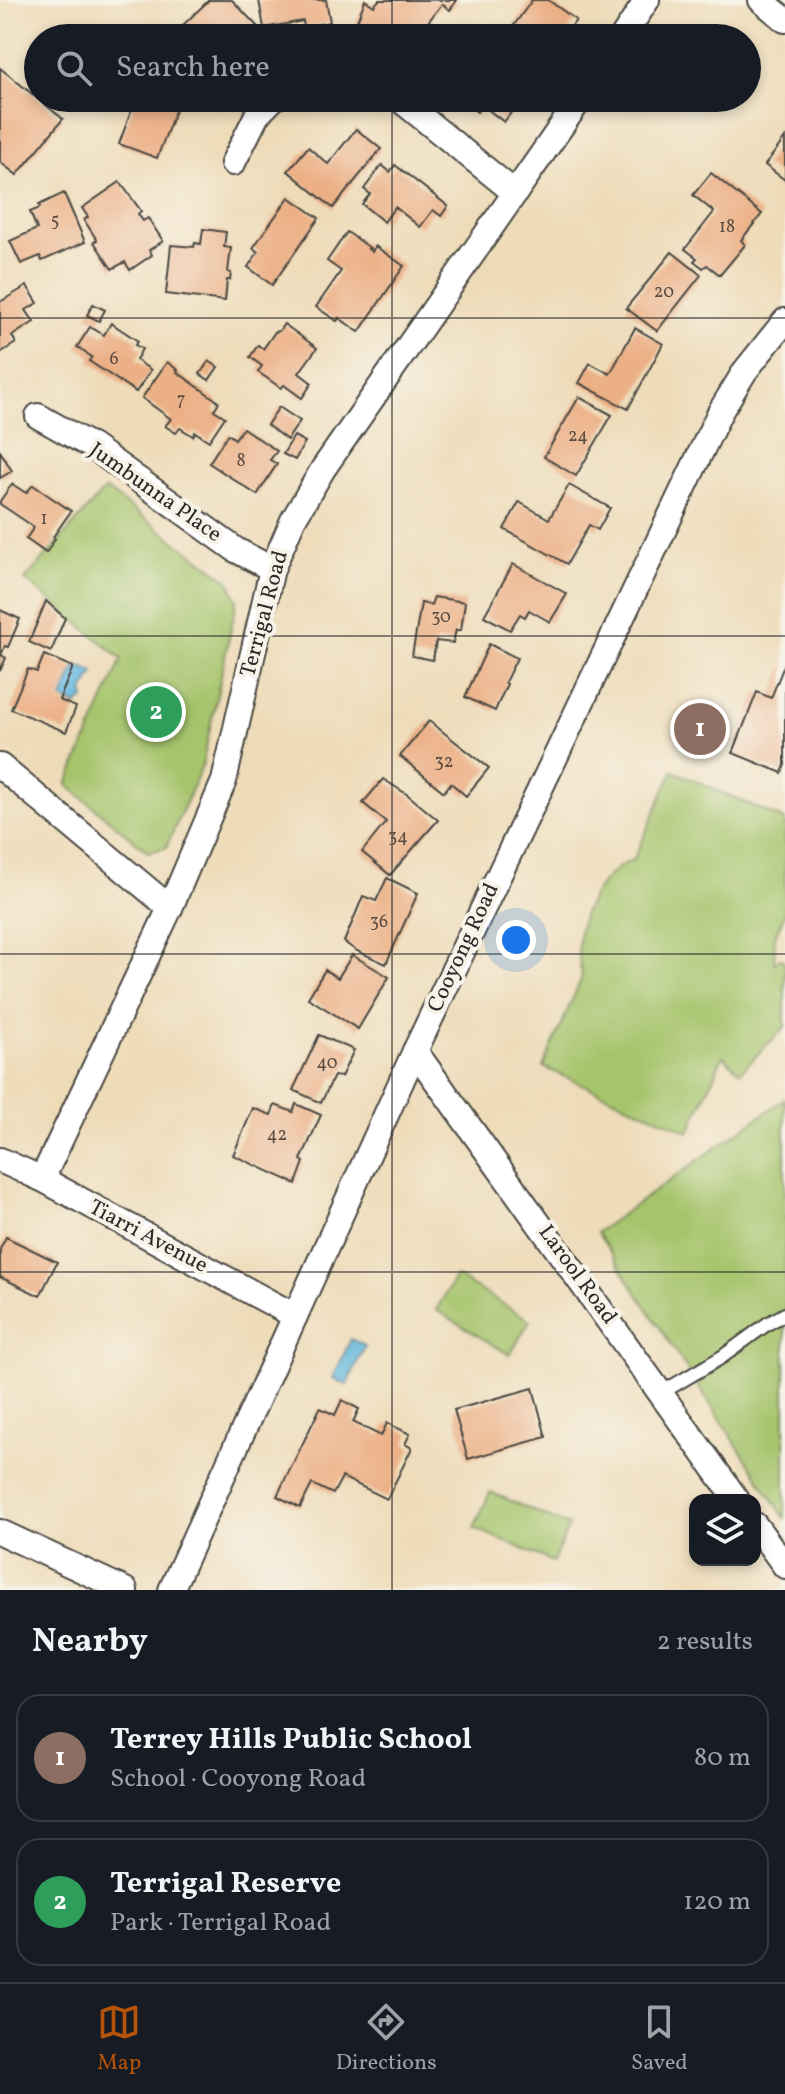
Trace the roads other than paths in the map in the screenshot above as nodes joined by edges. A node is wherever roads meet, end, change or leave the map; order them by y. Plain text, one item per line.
1 (647, 0) edge
2 (761, 0) edge
3 (785, 20) edge
4 (631, 24) edge
5 (260, 112) edge
6 (415, 112) edge
7 (571, 112) edge
8 (233, 163) dead end
9 (515, 193) junction
10 (785, 321) edge
11 (38, 416) dead end
12 (272, 569) junction
13 (0, 766) edge
14 (170, 908) junction
15 (415, 1051) junction
16 (0, 1160) edge
17 (42, 1179) junction
18 (785, 1314) edge
19 (295, 1316) junction
20 (661, 1393) junction
21 (733, 1494) edge
22 (0, 1532) edge
23 (761, 1533) edge
24 (785, 1566) edge
25 (125, 1590) edge
26 (171, 1590) edge

1 - 4 street
2 - 3 street
5 - 8 street
6 - 9 street
7 - 9 street, Terrigal Road
9 - 12 street, Terrigal Road
10 - 15 street, Cooyong Road
11 - 12 street, Jumbunna Place
12 - 14 street, Terrigal Road
13 - 14 street
14 - 17 street, Terrigal Road
15 - 19 street, Cooyong Road
15 - 20 street, Larool Road
16 - 17 street, Tiarri Avenue
17 - 19 street, Tiarri Avenue
18 - 20 lane
19 - 26 street, Cooyong Road
20 - 21 street, Larool Road
22 - 25 street
23 - 24 street

